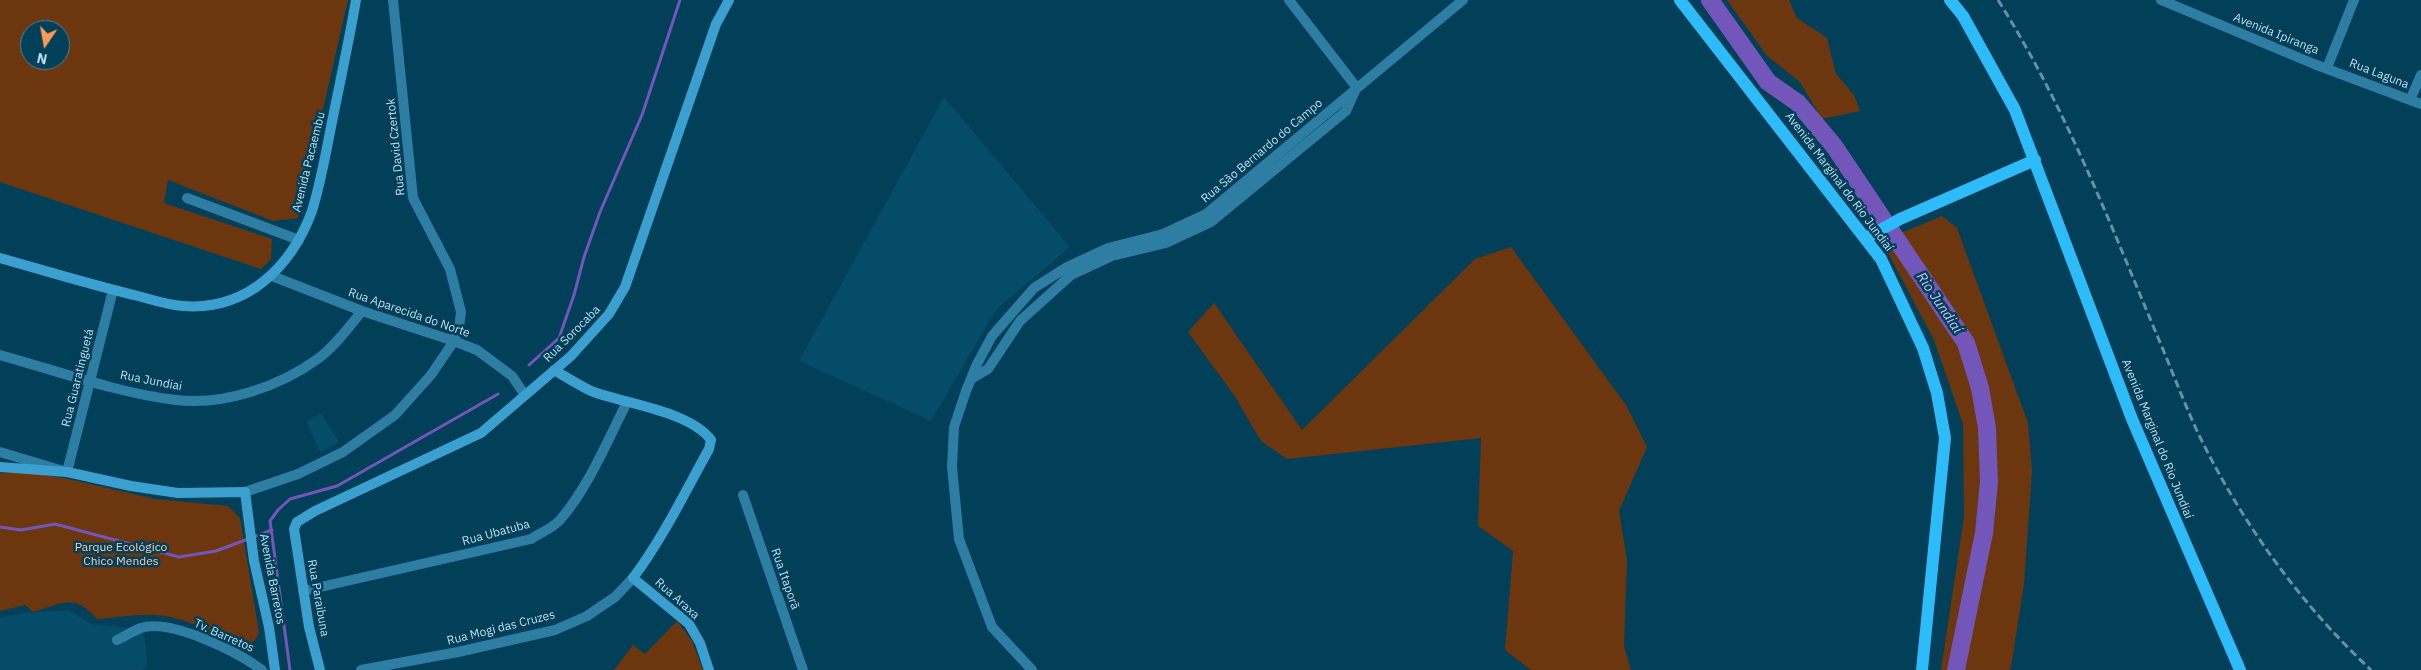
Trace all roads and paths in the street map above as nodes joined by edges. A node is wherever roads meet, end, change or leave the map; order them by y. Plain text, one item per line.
1 (356, 0) edge
2 (393, 0) edge
3 (729, 0) edge
4 (1289, 0) edge
5 (1463, 0) edge
6 (1680, 0) edge
7 (1950, 0) edge
8 (2161, 0) edge
9 (2354, 0) edge
10 (2328, 68) junction
11 (2421, 75) edge
12 (1357, 88) junction
13 (2410, 100) junction
14 (2421, 104) edge
15 (2035, 160) junction
16 (187, 198) dead end
17 (1870, 235) junction
18 (299, 240) junction
19 (0, 258) edge
20 (272, 276) junction
21 (113, 290) junction
22 (362, 311) junction
23 (454, 341) junction
24 (0, 355) edge
25 (554, 370) junction
26 (91, 380) junction
27 (525, 395) junction
28 (627, 402) junction
29 (0, 452) edge
30 (0, 467) edge
31 (67, 472) junction
32 (245, 492) junction
33 (743, 495) dead end
34 (294, 529) joint
35 (633, 578) junction
36 (303, 591) junction
37 (117, 640) dead end
38 (262, 670) edge
39 (275, 670) edge
40 (320, 670) edge
41 (361, 670) edge
42 (709, 670) edge
43 (803, 670) edge
44 (1032, 670) edge
45 (1922, 670) edge
46 (2240, 670) edge

1 - 18 street, Avenida Pacaembu
2 - 23 street, Rua David Czertok
3 - 25 street, Rua Sorocaba
4 - 12 street
5 - 12 street, Rua São Bernardo do Campo
6 - 17 main road, Avenida Marginal do Rio Jundiaí
7 - 15 main road, Avenida Marginal do Rio Jundiaí
8 - 10 street, Avenida Ipiranga
9 - 10 street
10 - 13 street, Rua Laguna
11 - 13 street
12 - 44 street, Rua São Bernardo do Campo
13 - 14 street, Rua Laguna
15 - 17 main road
15 - 46 main road, Avenida Marginal do Rio Jundiaí
16 - 18 street
17 - 45 main road, Avenida Marginal do Rio Jundiaí
18 - 20 street, Avenida Pacaembu
19 - 21 street, Avenida Pacaembu
20 - 21 street, Avenida Pacaembu
20 - 22 street, Rua Aparecida do Norte
21 - 26 street, Rua Guaratinguetá
22 - 23 street, Rua Aparecida do Norte
22 - 26 street, Rua Jundiai
23 - 27 street, Rua Aparecida do Norte
23 - 32 street, Rua David Czertok
24 - 26 street, Rua Jundiai
25 - 27 street, Rua Sorocaba
25 - 28 street
26 - 31 street, Rua Guaratinguetá
27 - 34 street, Rua Sorocaba
28 - 35 street, Rua Mogi das Cruzes
28 - 36 street, Rua Ubatuba
29 - 31 street
30 - 31 street
31 - 32 street
32 - 39 street, Avenida Barretos
33 - 43 street, Rua Itaporã
34 - 36 street, Rua Paraibuna
35 - 41 street, Rua Mogi das Cruzes
35 - 42 street, Rua Araxa
36 - 40 street, Rua Paraibuna
37 - 38 street, Tv. Barretos

